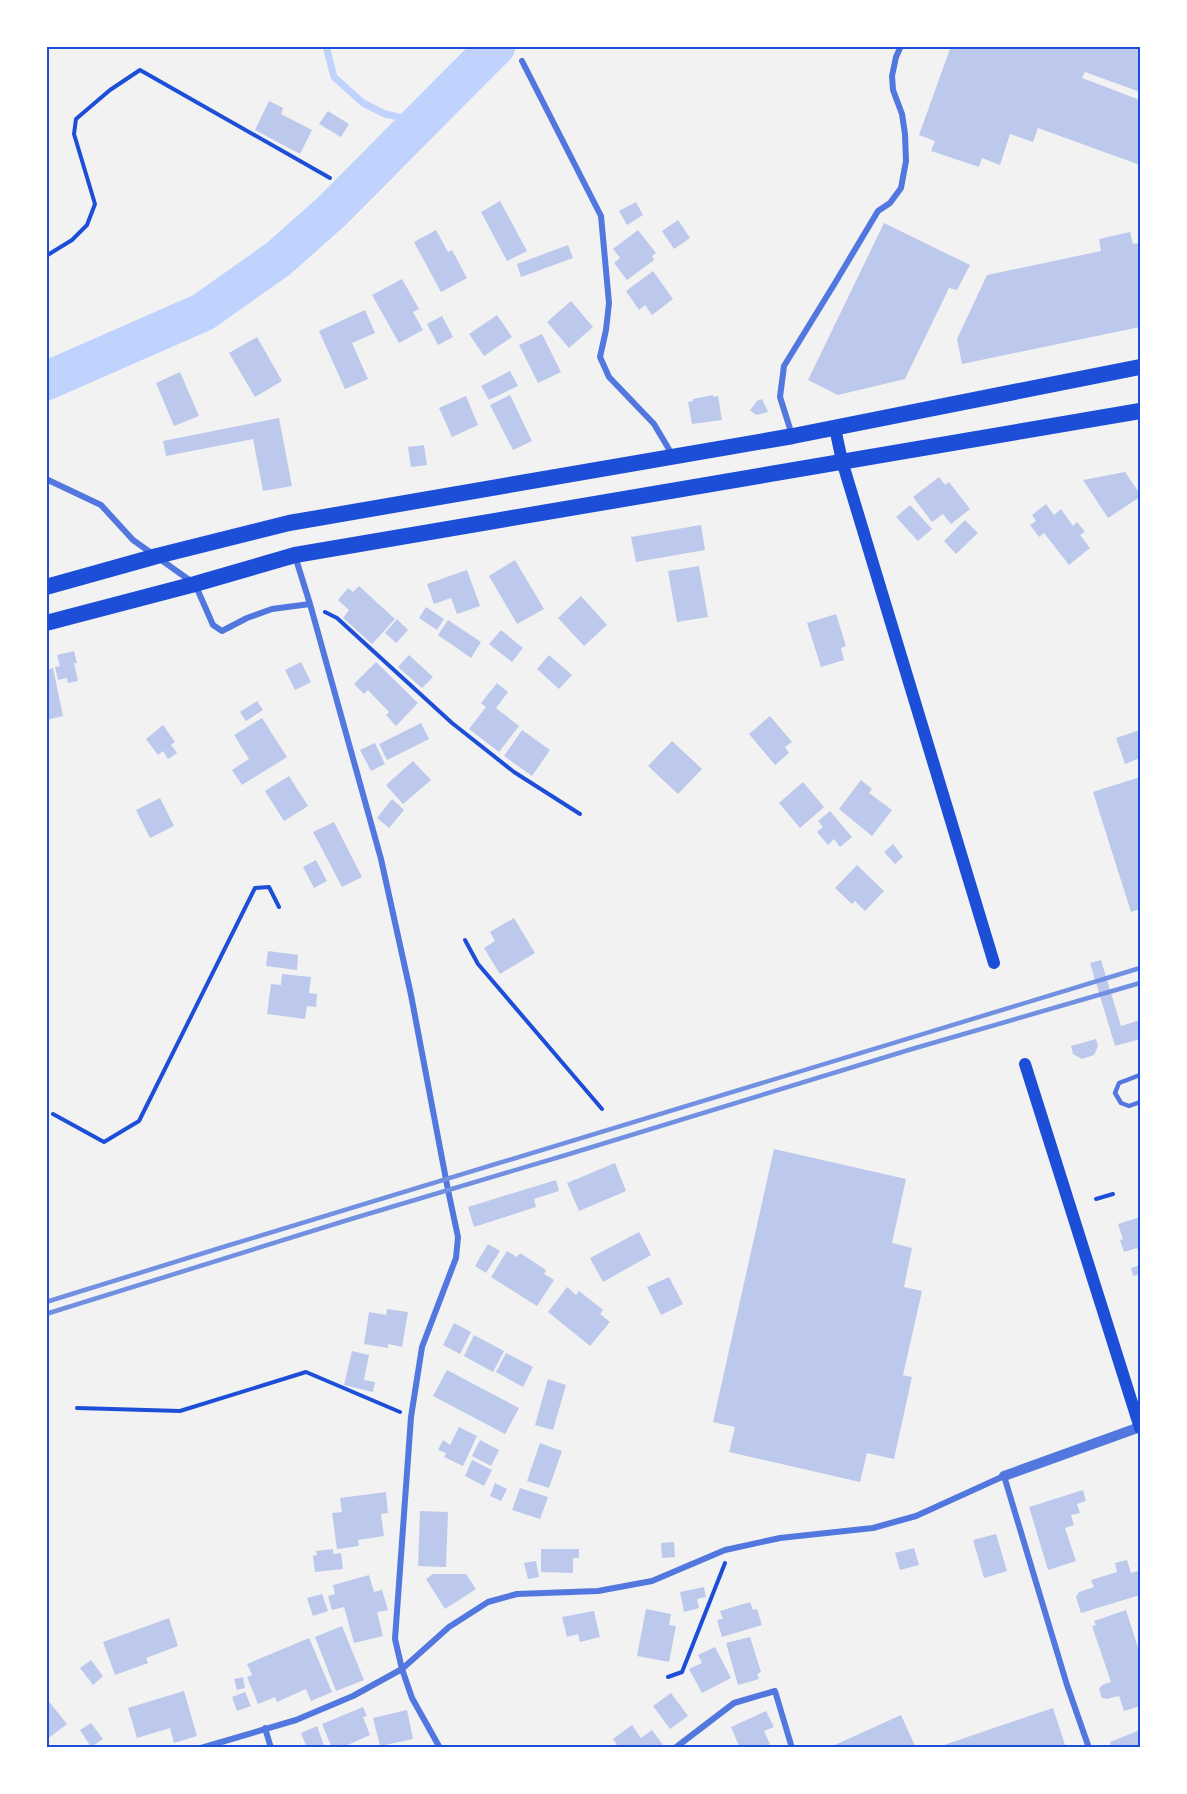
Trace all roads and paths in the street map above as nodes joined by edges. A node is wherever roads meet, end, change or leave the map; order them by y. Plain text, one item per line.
1 (901, 46) edge
2 (522, 61) dead end
3 (330, 178) dead end
4 (46, 256) edge
5 (1140, 367) edge
6 (1140, 411) edge
7 (835, 428) junction
8 (793, 436) junction
9 (674, 456) junction
10 (842, 461) junction
11 (46, 479) edge
12 (295, 555) junction
13 (157, 556) junction
14 (195, 584) junction
15 (46, 587) edge
16 (310, 604) junction
17 (46, 624) edge
18 (580, 814) dead end
19 (279, 907) dead end
20 (465, 940) dead end
21 (994, 963) dead end
22 (1025, 1064) dead end
23 (1140, 1076) edge
24 (1140, 1102) edge
25 (602, 1109) dead end
26 (53, 1114) dead end
27 (1113, 1194) dead end
28 (1096, 1199) dead end
29 (77, 1408) dead end
30 (411, 1417) junction
31 (1140, 1428) edge
32 (1004, 1476) junction
33 (725, 1550) junction
34 (402, 1669) junction
35 (668, 1677) dead end
36 (265, 1728) junction
37 (201, 1748) edge
38 (271, 1748) edge
39 (440, 1748) edge
40 (675, 1748) edge
41 (792, 1748) edge
42 (1089, 1748) edge

1 - 8 street
2 - 9 street
3 - 4 path
5 - 7 highway
6 - 10 highway
7 - 8 highway
7 - 10 main road
8 - 9 highway
9 - 13 highway
10 - 12 highway
10 - 21 main road
11 - 13 street
12 - 14 highway
12 - 16 street
13 - 14 street
13 - 15 highway
14 - 16 street
14 - 17 highway
16 - 18 path
16 - 30 street
19 - 26 path
20 - 25 path
22 - 31 main road
23 - 24 lane
27 - 28 path
29 - 30 path
30 - 34 street
31 - 32 street
32 - 33 street
32 - 42 street
33 - 34 street
33 - 35 path
34 - 36 street
34 - 39 street
36 - 37 street
36 - 38 street
40 - 41 street

